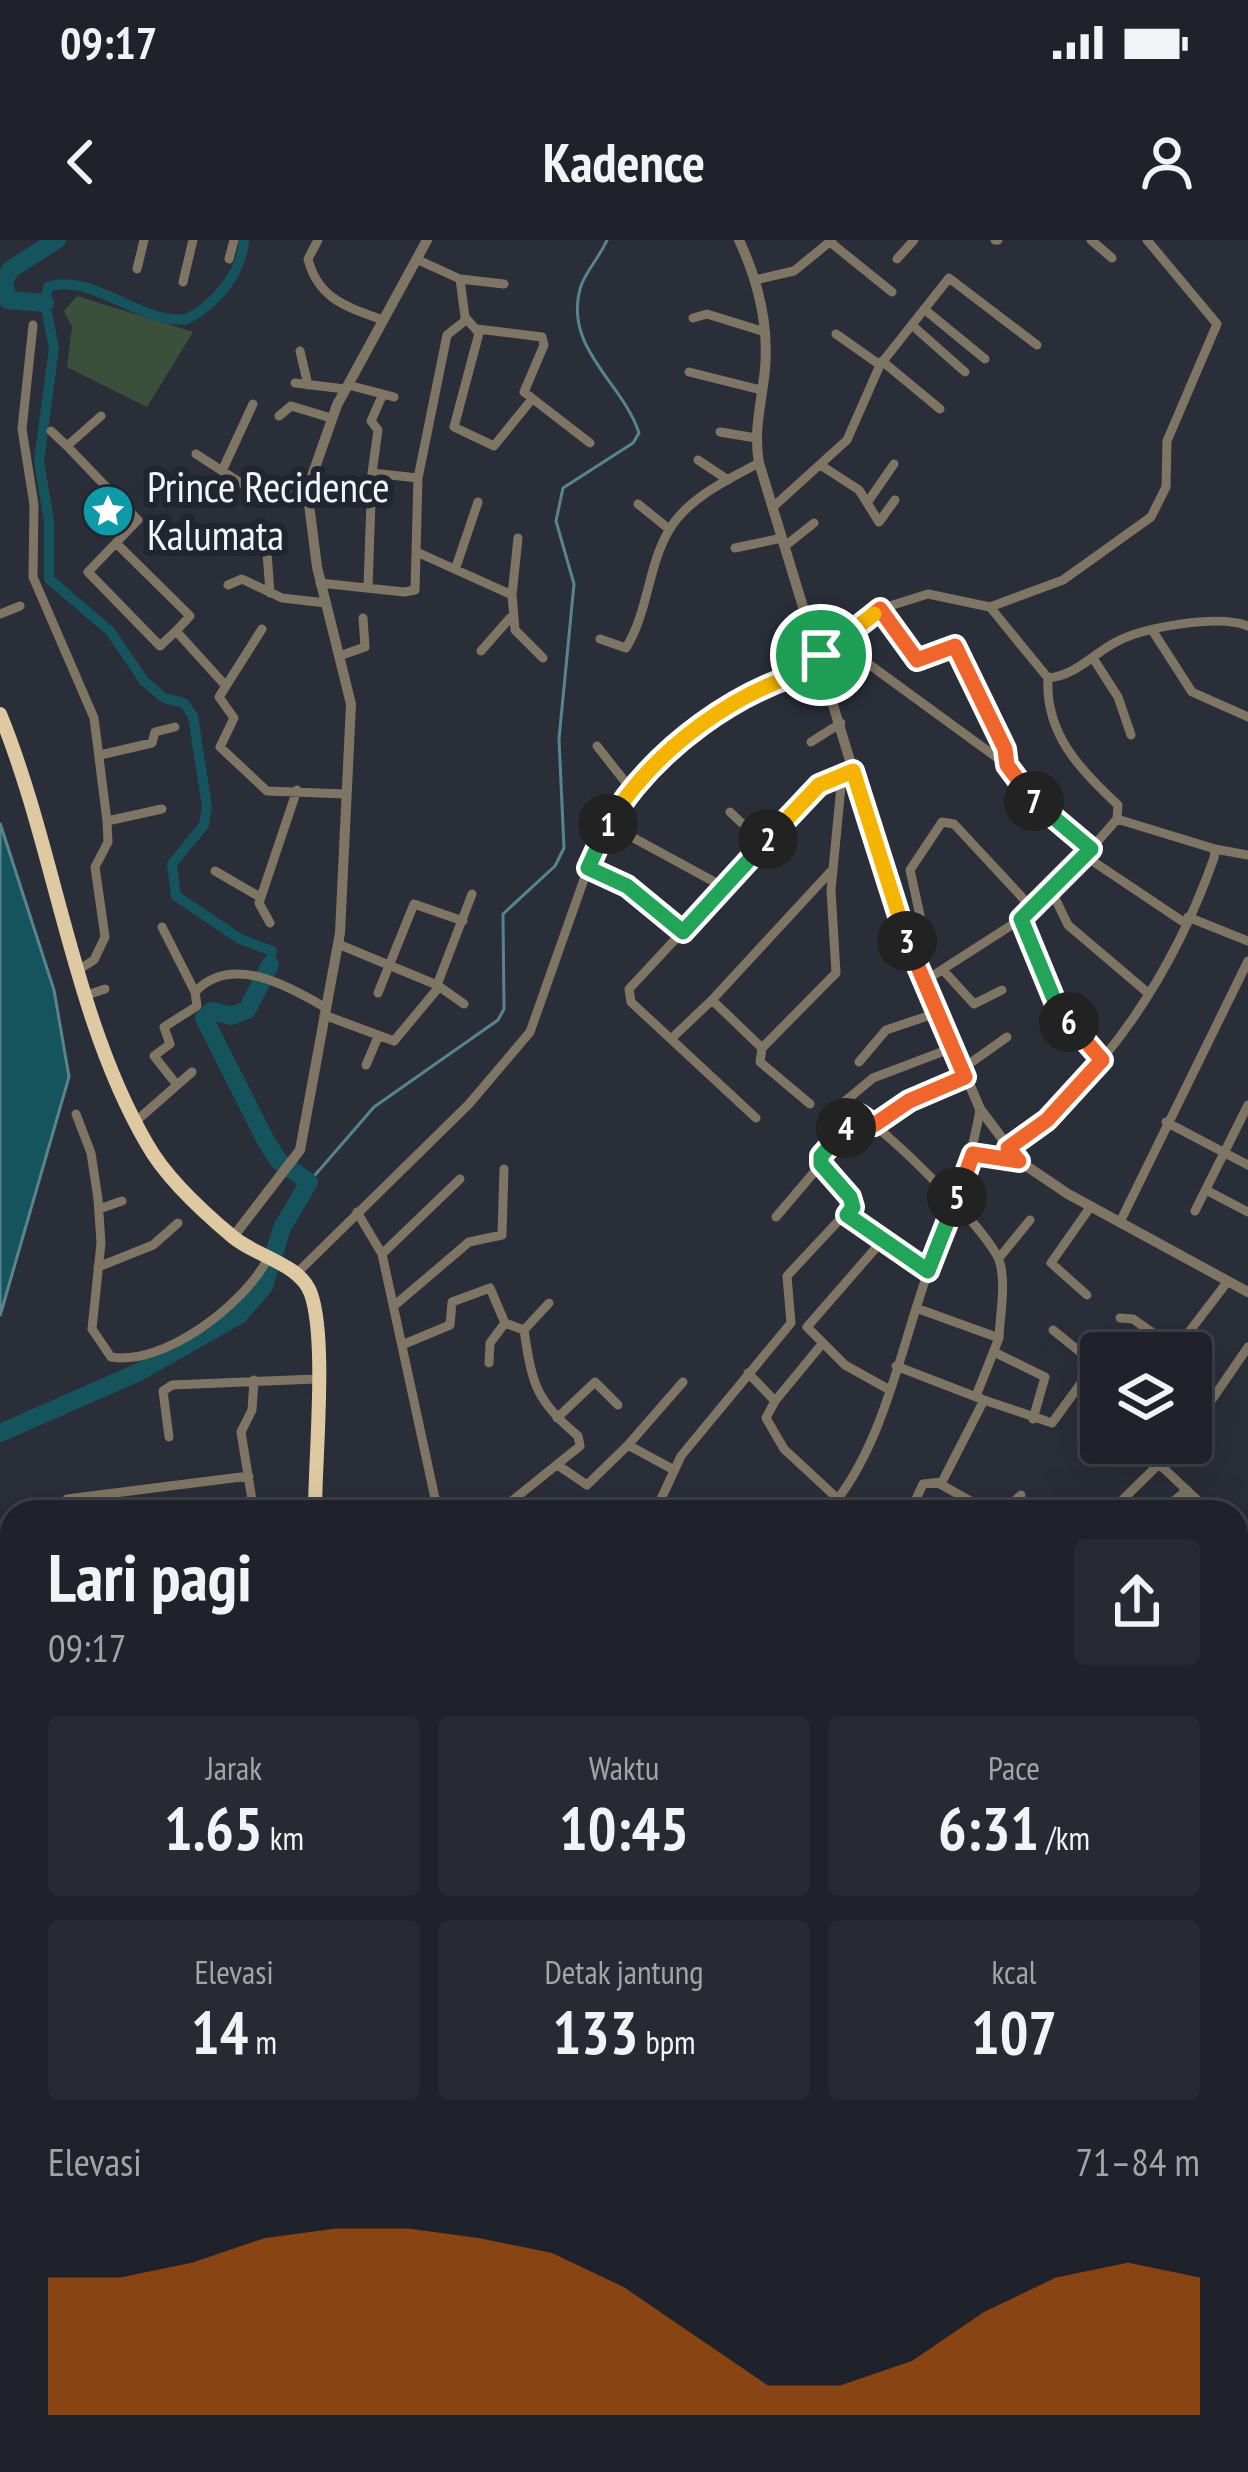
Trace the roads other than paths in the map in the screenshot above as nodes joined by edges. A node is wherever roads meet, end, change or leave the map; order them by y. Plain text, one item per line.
1 (144, 240) edge
2 (193, 240) edge
3 (234, 240) edge
4 (317, 240) edge
5 (427, 240) edge
6 (740, 240) edge
7 (914, 240) edge
8 (1091, 240) edge
9 (1147, 240) edge
10 (831, 241) edge
11 (1112, 258) dead end
12 (230, 259) dead end
13 (416, 259) junction
14 (897, 259) dead end
15 (137, 269) dead end
16 (460, 279) junction
17 (755, 280) junction
18 (183, 282) dead end
19 (504, 284) dead end
20 (892, 292) dead end
21 (924, 309) junction
22 (693, 318) dead end
23 (383, 320) junction
24 (466, 320) junction
25 (33, 325) dead end
26 (913, 326) junction
27 (477, 329) junction
28 (765, 332) junction
29 (836, 334) dead end
30 (1037, 345) dead end
31 (300, 352) dead end
32 (985, 359) dead end
33 (881, 363) junction
34 (689, 372) dead end
35 (965, 373) dead end
36 (295, 383) dead end
37 (308, 385) junction
38 (346, 387) junction
39 (761, 390) junction
40 (532, 399) junction
41 (253, 404) dead end
42 (940, 409) dead end
43 (101, 416) dead end
44 (279, 416) dead end
45 (332, 418) junction
46 (51, 431) dead end
47 (720, 431) dead end
48 (756, 438) junction
49 (590, 443) dead end
50 (67, 446) junction
51 (196, 454) dead end
52 (698, 460) dead end
53 (759, 463) junction
54 (894, 464) dead end
55 (821, 466) junction
56 (222, 471) junction
57 (372, 473) junction
58 (418, 478) junction
59 (728, 480) junction
60 (309, 495) junction
61 (896, 500) dead end
62 (478, 502) dead end
63 (867, 503) junction
64 (638, 504) dead end
65 (773, 507) junction
66 (814, 523) dead end
67 (670, 529) junction
68 (266, 538) dead end
69 (518, 538) dead end
70 (784, 542) junction
71 (116, 543) junction
72 (735, 548) dead end
73 (418, 553) junction
74 (456, 567) junction
75 (320, 583) junction
76 (228, 585) dead end
77 (368, 587) junction
78 (270, 593) junction
79 (512, 595) junction
80 (326, 603) junction
81 (20, 606) dead end
82 (990, 607) junction
83 (880, 609) junction
84 (0, 614) edge
85 (363, 618) dead end
86 (510, 618) junction
87 (1248, 626) edge
88 (262, 629) dead end
89 (176, 631) junction
90 (1154, 633) junction
91 (847, 637) junction
92 (600, 639) dead end
93 (482, 651) dead end
94 (342, 655) junction
95 (543, 658) dead end
96 (1093, 658) junction
97 (824, 661) junction
98 (1048, 678) junction
99 (225, 685) junction
100 (0, 713) edge
101 (1248, 717) edge
102 (841, 723) junction
103 (175, 727) dead end
104 (1130, 735) dead end
105 (811, 742) dead end
106 (597, 746) dead end
107 (100, 755) junction
108 (1007, 765) junction
109 (848, 774) junction
110 (630, 788) junction
111 (296, 790) junction
112 (346, 794) junction
113 (163, 809) dead end
114 (730, 812) dead end
115 (1117, 819) junction
116 (107, 821) junction
117 (608, 824) junction
118 (764, 843) junction
119 (1215, 850) junction
120 (1088, 852) junction
121 (1248, 855) edge
122 (588, 868) junction
123 (833, 868) junction
124 (215, 871) dead end
125 (722, 886) junction
126 (1052, 892) junction
127 (472, 894) dead end
128 (260, 897) junction
129 (1033, 908) junction
130 (1021, 919) junction
131 (921, 920) dead end
132 (1187, 920) junction
133 (463, 921) junction
134 (270, 923) dead end
135 (162, 927) dead end
136 (683, 932) junction
137 (1248, 941) edge
138 (338, 944) junction
139 (1248, 961) edge
140 (388, 965) junction
141 (78, 970) junction
142 (943, 970) junction
143 (923, 983) junction
144 (438, 986) junction
145 (105, 989) dead end
146 (1002, 990) dead end
147 (195, 992) junction
148 (378, 993) dead end
149 (1148, 994) junction
150 (87, 995) junction
151 (712, 1000) junction
152 (464, 1004) dead end
153 (325, 1012) junction
154 (937, 1013) junction
155 (378, 1037) junction
156 (1007, 1037) dead end
157 (672, 1038) junction
158 (762, 1048) junction
159 (952, 1048) junction
160 (1102, 1060) junction
161 (859, 1062) dead end
162 (366, 1065) dead end
163 (192, 1072) dead end
164 (963, 1073) junction
165 (177, 1085) junction
166 (810, 1104) dead end
167 (1248, 1107) edge
168 (980, 1109) junction
169 (76, 1114) dead end
170 (826, 1117) dead end
171 (756, 1118) dead end
172 (135, 1122) junction
173 (1166, 1122) junction
174 (874, 1125) junction
175 (1008, 1148) junction
176 (1225, 1153) junction
177 (973, 1154) junction
178 (1019, 1161) junction
179 (821, 1164) junction
180 (1248, 1165) edge
181 (504, 1169) dead end
182 (460, 1179) dead end
183 (1207, 1190) junction
184 (122, 1201) dead end
185 (955, 1202) junction
186 (1091, 1206) junction
187 (99, 1209) junction
188 (1196, 1210) dead end
189 (357, 1212) junction
190 (1248, 1212) edge
191 (847, 1215) junction
192 (776, 1217) dead end
193 (1030, 1220) dead end
194 (178, 1222) dead end
195 (1120, 1222) junction
196 (232, 1237) junction
197 (881, 1243) junction
198 (382, 1254) junction
199 (999, 1258) junction
200 (279, 1265) junction
201 (98, 1267) junction
202 (928, 1271) junction
203 (1228, 1281) junction
204 (1248, 1292) edge
205 (1087, 1295) dead end
206 (549, 1303) dead end
207 (395, 1305) junction
208 (916, 1308) junction
209 (1120, 1318) dead end
210 (505, 1323) junction
211 (524, 1330) junction
212 (1053, 1330) dead end
213 (999, 1338) junction
214 (822, 1344) junction
215 (402, 1345) junction
216 (1248, 1348) edge
217 (1080, 1352) edge
218 (996, 1353) junction
219 (489, 1363) dead end
220 (896, 1366) junction
221 (748, 1373) junction
222 (316, 1378) junction
223 (254, 1380) junction
224 (683, 1382) dead end
225 (1080, 1388) edge
226 (888, 1389) junction
227 (980, 1398) junction
228 (1212, 1400) edge
229 (775, 1401) junction
230 (618, 1405) dead end
231 (557, 1418) junction
232 (1033, 1419) junction
233 (169, 1437) dead end
234 (628, 1445) junction
235 (1159, 1464) joint
236 (559, 1466) junction
237 (674, 1470) junction
238 (249, 1476) junction
239 (940, 1484) junction
240 (1187, 1490) junction
241 (113, 1495) junction
242 (1022, 1496) dead end
243 (838, 1498) joint
244 (68, 1499) dead end
245 (114, 1500) edge
246 (252, 1500) edge
247 (314, 1500) edge
248 (435, 1500) edge
249 (514, 1500) edge
250 (660, 1500) edge
251 (916, 1500) edge
252 (969, 1500) edge
253 (1017, 1500) edge
254 (1122, 1500) edge
255 (1175, 1500) edge
256 (1197, 1500) edge

1 - 15 street
2 - 18 street
3 - 12 street
4 - 23 street
5 - 13 street
6 - 17 street
7 - 14 street
8 - 11 street
9 - 82 street
10 - 17 street
10 - 20 street
13 - 16 street
13 - 23 street
16 - 19 street
16 - 24 street
17 - 28 street
21 - 26 street
21 - 30 street
21 - 32 street
22 - 28 street
23 - 38 street
24 - 27 street
24 - 58 street
25 - 107 street
26 - 33 street
26 - 35 street
27 - 40 street
27 - 40 street
28 - 39 street
29 - 33 street
31 - 37 street
33 - 42 street
33 - 55 street
34 - 39 street
36 - 37 street
37 - 38 street
38 - 45 street
38 - 57 street
39 - 48 street
40 - 49 street
41 - 56 street
43 - 50 street
44 - 45 street
45 - 60 street
46 - 50 street
47 - 48 street
48 - 53 street
50 - 71 street
51 - 56 street
52 - 59 street
53 - 59 street
53 - 65 street
54 - 63 street
55 - 63 street
55 - 65 street
56 - 60 street
57 - 58 street
57 - 77 street
58 - 73 street
59 - 67 street
60 - 75 street
61 - 63 street
62 - 74 street
64 - 67 street
65 - 70 street
66 - 70 street
67 - 92 street
68 - 78 street
69 - 79 street
70 - 72 street
70 - 97 street
71 - 89 street
71 - 89 street
73 - 74 street
73 - 77 street
74 - 79 street
75 - 77 street
75 - 80 street
76 - 78 street
78 - 80 street
79 - 86 street
80 - 94 street
81 - 84 street
82 - 83 street
82 - 98 street
83 - 91 street
83 - 108 street
85 - 94 street
86 - 93 street
86 - 95 street
87 - 90 street
88 - 99 street
89 - 99 street
90 - 96 street
90 - 101 street
91 - 97 street
91 - 108 street
94 - 112 street
96 - 98 street
96 - 104 street
97 - 102 street
97 - 110 street
98 - 115 street
99 - 111 street
100 - 141 highway
102 - 105 street
102 - 109 street
103 - 107 street
106 - 110 street
107 - 116 street
108 - 120 street
109 - 118 street
109 - 123 street
109 - 143 street
110 - 117 street
111 - 112 street
111 - 128 street
112 - 138 street
113 - 116 street
114 - 118 street
115 - 119 street
115 - 120 street
116 - 141 street
117 - 122 street
117 - 125 street
118 - 125 street
119 - 121 street
119 - 132 street
120 - 126 street
120 - 132 street
122 - 136 street
122 - 189 street
123 - 151 street
123 - 158 street
124 - 128 street
125 - 136 street
126 - 129 street
126 - 149 street
127 - 133 street
128 - 134 street
129 - 130 street
129 - 131 street
130 - 142 street
130 - 160 street
132 - 137 street
132 - 149 street
133 - 140 street
133 - 144 street
135 - 147 street
136 - 157 street
138 - 140 street
138 - 153 street
139 - 173 street
140 - 144 street
140 - 148 street
141 - 150 highway
142 - 143 street
142 - 146 street
143 - 154 street
144 - 152 street
144 - 155 street
145 - 150 street
147 - 153 street
147 - 165 street
149 - 160 street
150 - 172 highway
151 - 157 street
151 - 158 street
153 - 155 street
153 - 196 street
154 - 159 street
154 - 161 street
155 - 162 street
156 - 164 street
157 - 171 street
158 - 166 street
159 - 164 street
159 - 170 street
160 - 175 street
163 - 165 street
164 - 168 street
164 - 174 street
165 - 172 street
167 - 176 street
168 - 175 street
168 - 177 street
169 - 187 street
172 - 196 highway
173 - 176 street
173 - 195 street
174 - 179 street
174 - 185 street
175 - 178 street
176 - 180 street
176 - 183 street
177 - 178 street
177 - 185 street
178 - 186 street
179 - 191 street
179 - 192 street
181 - 207 street
182 - 198 street
183 - 188 street
183 - 190 street
184 - 187 street
185 - 199 street
185 - 202 street
186 - 195 street
186 - 205 street
187 - 201 street
189 - 198 street
189 - 200 street
191 - 197 street
191 - 221 street
193 - 199 street
194 - 201 street
195 - 203 street
196 - 200 highway
197 - 202 street
197 - 214 street
198 - 207 street
199 - 213 street
200 - 201 street
200 - 222 highway
202 - 208 street
203 - 204 street
203 - 209 street
206 - 211 street
207 - 215 street
208 - 213 street
208 - 220 street
210 - 211 street
210 - 215 street
210 - 219 street
211 - 231 street
212 - 217 street
213 - 218 street
214 - 226 street
214 - 229 street
215 - 248 street
216 - 228 street
218 - 227 street
218 - 232 street
220 - 226 street
220 - 227 street
221 - 229 street
221 - 237 street
222 - 223 street
222 - 247 highway
223 - 233 street
223 - 238 street
224 - 234 street
225 - 232 street
226 - 243 street
227 - 232 street
227 - 239 street
229 - 243 street
230 - 231 street
231 - 236 street
234 - 236 street
234 - 237 street
235 - 240 street
235 - 254 street
236 - 249 street
237 - 250 street
238 - 241 street
238 - 246 street
239 - 251 street
239 - 252 street
240 - 255 street
240 - 256 street
241 - 244 street
241 - 245 street
242 - 253 street

